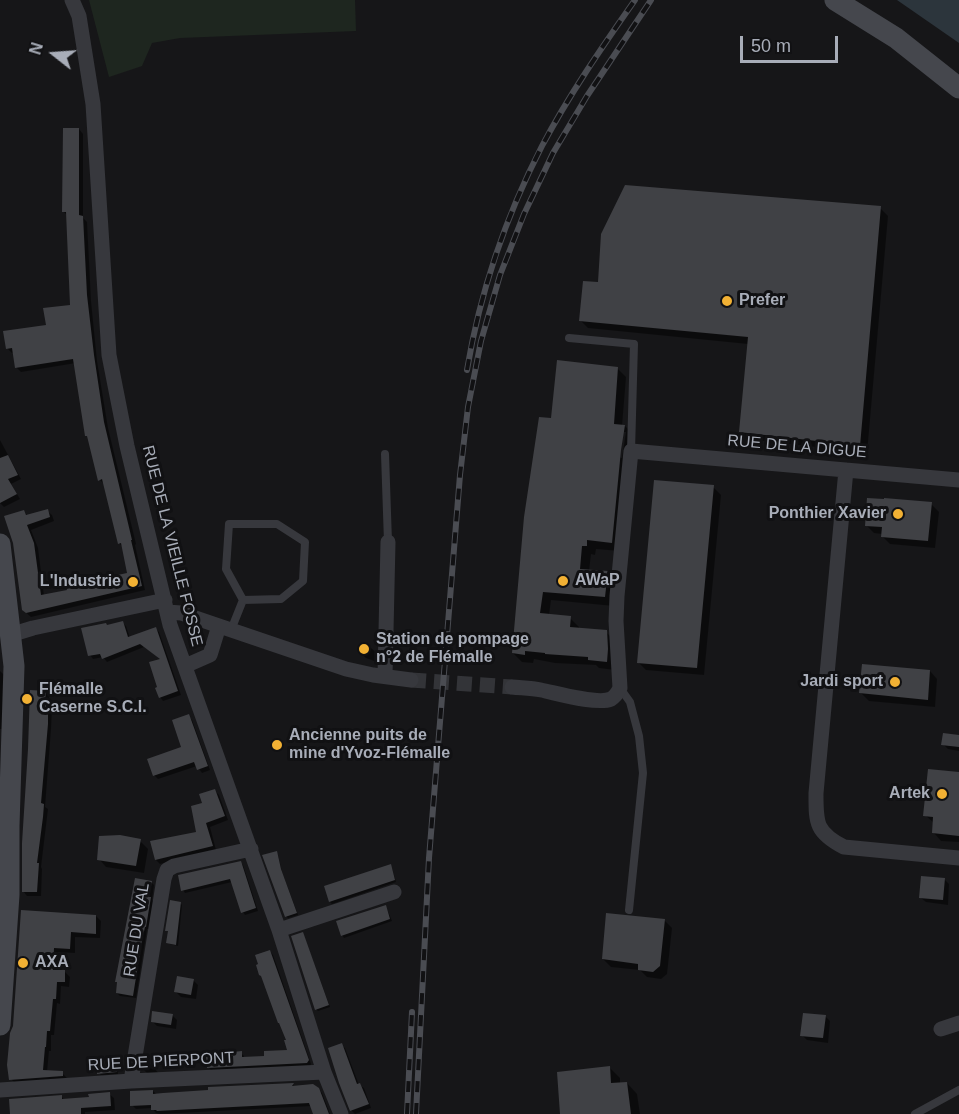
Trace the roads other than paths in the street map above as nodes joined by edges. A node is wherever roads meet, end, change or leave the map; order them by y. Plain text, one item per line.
1 (72, 0) edge
2 (836, 0) edge
3 (861, 0) edge
4 (959, 71) edge
5 (959, 88) edge
6 (569, 338) dead end
7 (631, 451) junction
8 (385, 454) dead end
9 (846, 470) junction
10 (959, 480) edge
11 (388, 542) joint
12 (0, 544) edge
13 (243, 600) junction
14 (166, 606) junction
15 (225, 628) junction
16 (5, 638) edge
17 (185, 666) junction
18 (385, 676) junction
19 (411, 680) tunnel mouth
20 (512, 687) tunnel mouth
21 (620, 688) junction
22 (251, 849) junction
23 (959, 858) edge
24 (394, 892) dead end
25 (629, 910) dead end
26 (279, 930) junction
27 (959, 1023) edge
28 (0, 1025) edge
29 (941, 1029) dead end
30 (324, 1072) junction
31 (131, 1081) junction
32 (0, 1090) edge
33 (959, 1090) edge
34 (341, 1114) edge
35 (915, 1114) edge

1 - 14 street, RUE DE LA VIEILLE FOSSE
2 - 5 street
3 - 4 street
6 - 7 lane
7 - 9 street, RUE DE LA DIGUE
7 - 21 street
8 - 11 lane
9 - 10 street, RUE DE LA DIGUE
9 - 23 street
11 - 18 street
12 - 16 street
13 - 13 lane
13 - 15 lane
14 - 15 street
14 - 16 street
14 - 17 street, RUE DE LA VIEILLE FOSSE
15 - 17 street
15 - 18 street
16 - 28 street
17 - 22 street, RUE DE LA VIEILLE FOSSE
18 - 19 street
20 - 21 street
21 - 25 lane
22 - 26 street, RUE DE LA VIEILLE FOSSE
22 - 31 street, RUE DU VAL
24 - 26 street
26 - 30 street, RUE DE LA VIEILLE FOSSE
27 - 29 street
30 - 31 street, RUE DE PIERPONT
30 - 34 street, RUE DE LA VIEILLE FOSSE
31 - 32 street, RUE DE PIERPONT
33 - 35 lane

